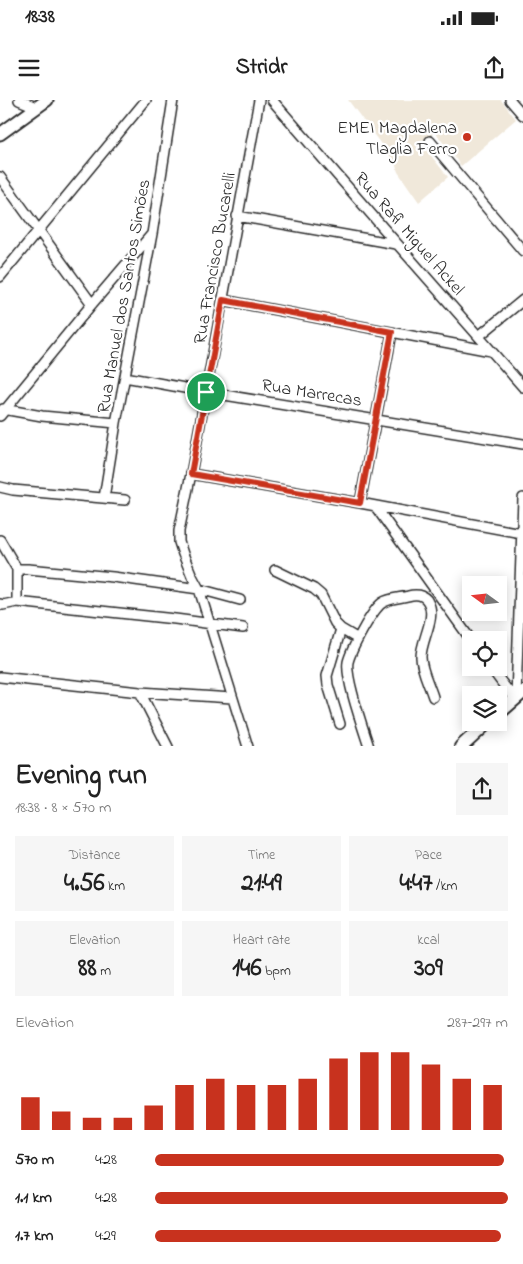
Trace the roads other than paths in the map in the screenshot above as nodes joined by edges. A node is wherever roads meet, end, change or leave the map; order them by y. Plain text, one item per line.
1 (19, 100) edge
2 (47, 100) edge
3 (146, 100) edge
4 (173, 100) edge
5 (259, 100) edge
6 (272, 100) edge
7 (510, 100) edge
8 (36, 107) junction
9 (523, 115) edge
10 (0, 134) edge
11 (430, 141) dead end
12 (0, 177) edge
13 (238, 216) junction
14 (38, 230) junction
15 (152, 234) junction
16 (396, 244) junction
17 (523, 251) edge
18 (0, 277) edge
19 (223, 300) junction
20 (523, 300) edge
21 (92, 304) junction
22 (392, 332) junction
23 (479, 336) junction
24 (491, 350) junction
25 (125, 377) junction
26 (523, 387) edge
27 (206, 392) junction
28 (2, 411) edge
29 (377, 419) junction
30 (116, 423) junction
31 (523, 444) edge
32 (191, 474) junction
33 (0, 487) edge
34 (104, 498) junction
35 (523, 498) edge
36 (125, 500) dead end
37 (360, 503) junction
38 (375, 506) junction
39 (521, 533) junction
40 (0, 540) edge
41 (17, 569) junction
42 (275, 570) dead end
43 (199, 589) junction
44 (240, 600) dead end
45 (18, 602) junction
46 (1, 605) edge
47 (210, 623) junction
48 (243, 628) dead end
49 (341, 629) junction
50 (465, 631) edge
51 (358, 639) junction
52 (499, 676) edge
53 (0, 677) edge
54 (140, 692) junction
55 (518, 696) edge
56 (433, 697) dead end
57 (232, 698) junction
58 (507, 706) edge
59 (340, 724) dead end
60 (478, 731) edge
61 (168, 746) edge
62 (248, 746) edge
63 (369, 746) edge
64 (461, 746) edge

1 - 8 street
2 - 8 street
3 - 14 street
4 - 15 street, Rua Manuel dos Santos Simões
5 - 13 street, Rua Francisco Bucarelli
6 - 16 street, Rua Rafi Miguel Ackel
7 - 9 street
8 - 10 street
11 - 17 street
12 - 14 street
13 - 16 street
13 - 19 street, Rua Francisco Bucarelli
14 - 18 street
14 - 21 street
15 - 21 street
15 - 25 street, Rua Manuel dos Santos Simões
16 - 23 street, Rua Rafi Miguel Ackel
19 - 22 street
19 - 27 street, Rua Francisco Bucarelli
20 - 23 street
21 - 28 street
22 - 24 street
22 - 29 street
23 - 24 street, Rua Rafi Miguel Ackel
24 - 26 street, Rua Rafi Miguel Ackel
25 - 27 street, Rua Marrecas
25 - 30 street, Rua Manuel dos Santos Simões
27 - 29 street, Rua Marrecas
27 - 32 street, Rua Francisco Bucarelli
28 - 30 street
29 - 31 street, Rua Marrecas
29 - 37 street
30 - 34 street, Rua Manuel dos Santos Simões
32 - 37 street
32 - 43 street, Rua Francisco Bucarelli
33 - 34 street
34 - 36 street
35 - 39 street
37 - 38 street
38 - 39 street
38 - 50 street
39 - 55 street
40 - 41 street
41 - 43 street
41 - 45 street
42 - 49 street
43 - 44 street
43 - 47 street, Rua Francisco Bucarelli
45 - 46 street
45 - 47 street
47 - 48 street
47 - 57 street, Rua Francisco Bucarelli
49 - 51 street
49 - 59 street
51 - 56 street
51 - 63 street
52 - 55 street
53 - 54 street
54 - 57 street
54 - 61 street
55 - 58 main road
57 - 62 street, Rua Francisco Bucarelli
60 - 64 main road

